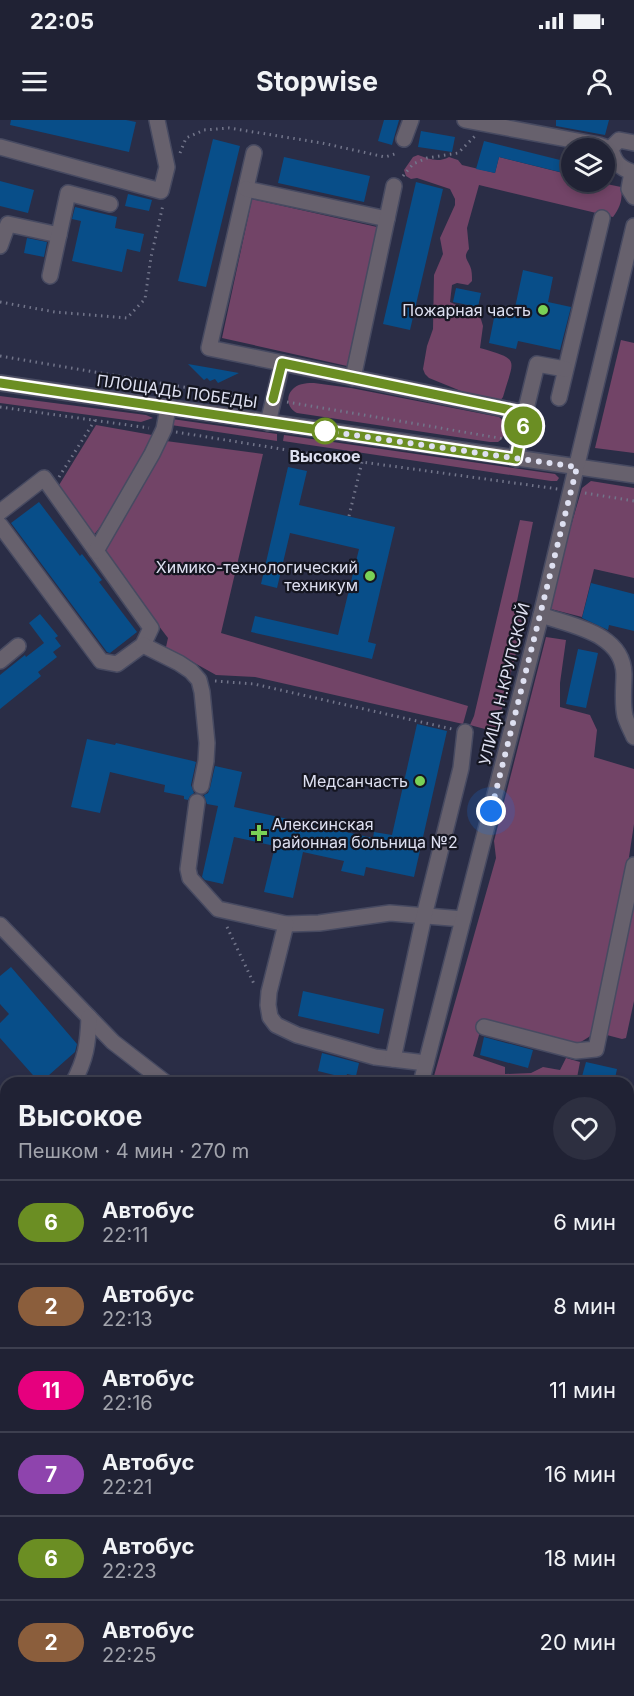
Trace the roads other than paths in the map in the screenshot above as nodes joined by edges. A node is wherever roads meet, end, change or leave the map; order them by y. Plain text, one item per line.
1 (157, 120) edge
2 (411, 120) edge
3 (465, 120) edge
4 (561, 138) edge
5 (404, 140) dead end
6 (615, 143) edge
7 (634, 143) edge
8 (0, 147) edge
9 (254, 153) dead end
10 (615, 160) edge
11 (633, 172) edge
12 (394, 186) road end
13 (246, 189) junction
14 (634, 197) edge
15 (110, 204) dead end
16 (602, 218) dead end
17 (387, 219) junction
18 (634, 226) edge
19 (59, 235) junction
20 (0, 246) edge
21 (50, 276) dead end
22 (282, 363) junction
23 (565, 369) junction
24 (353, 378) junction
25 (0, 383) edge
26 (559, 398) dead end
27 (168, 408) junction
28 (525, 413) junction
29 (268, 423) junction
30 (516, 459) junction
31 (577, 467) junction
32 (634, 475) edge
33 (0, 512) edge
34 (0, 525) edge
35 (96, 551) junction
36 (541, 615) junction
37 (143, 645) junction
38 (18, 646) dead end
39 (0, 660) edge
40 (629, 716) edge
41 (465, 732) road end
42 (634, 737) edge
43 (201, 786) dead end
44 (197, 802) dead end
45 (634, 865) edge
46 (632, 887) edge
47 (424, 916) junction
48 (463, 919) junction
49 (286, 924) junction
50 (0, 925) edge
51 (89, 1017) junction
52 (484, 1027) dead end
53 (393, 1059) junction
54 (426, 1064) junction
55 (76, 1077) edge
56 (158, 1077) edge
57 (423, 1077) edge

1 - 8 street
2 - 5 street
3 - 4 street
6 - 7 street
9 - 13 street
10 - 11 street
11 - 14 street
12 - 17 street
13 - 17 street
13 - 22 street
15 - 19 street
16 - 23 street
17 - 24 street
18 - 31 street, УЛИЦА Н.КРУПСКОЙ
19 - 20 street
19 - 21 street
22 - 24 street
22 - 29 street
23 - 26 street
23 - 28 street
24 - 28 street
25 - 27 street, ПЛОЩАДЬ ПОБЕДЫ
27 - 29 street, ПЛОЩАДЬ ПОБЕДЫ
27 - 35 street
28 - 30 street
29 - 30 street, ПЛОЩАДЬ ПОБЕДЫ
30 - 31 street, ПЛОЩАДЬ ПОБЕДЫ
31 - 32 street, ПЛОЩАДЬ ПОБЕДЫ
31 - 36 street, УЛИЦА Н.КРУПСКОЙ
33 - 35 street
34 - 37 street
35 - 37 street
36 - 40 street
36 - 48 street, УЛИЦА Н.КРУПСКОЙ
37 - 43 street
38 - 39 street
40 - 42 street
41 - 47 street
44 - 49 street
45 - 46 street
46 - 52 street
47 - 48 street
47 - 49 street
47 - 53 street
48 - 54 street, УЛИЦА Н.КРУПСКОЙ
49 - 53 street
50 - 51 street
51 - 55 street
51 - 56 street
53 - 54 street
54 - 57 street, УЛИЦА Н.КРУПСКОЙ

